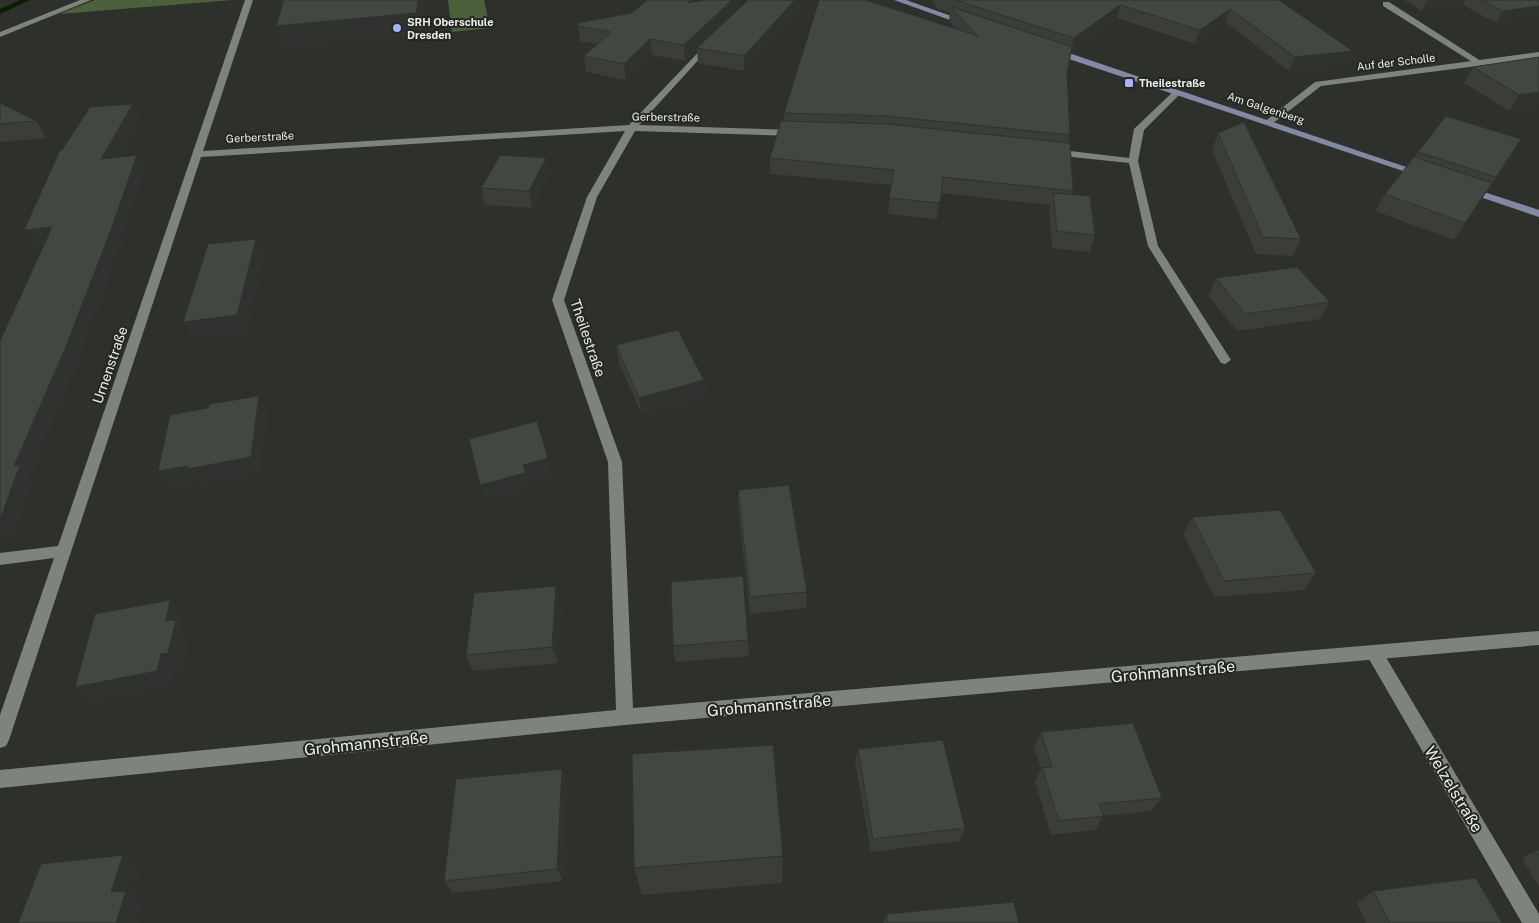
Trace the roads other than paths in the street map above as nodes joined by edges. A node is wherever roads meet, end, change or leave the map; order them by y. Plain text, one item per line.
1 (88, 0) edge
2 (249, 0) edge
3 (898, 0) edge
4 (1386, 4) dead end
5 (974, 25) edge
6 (722, 31) edge
7 (0, 35) edge
8 (1040, 47) edge
9 (1539, 55) edge
10 (1480, 63) junction
11 (1178, 92) junction
12 (1269, 122) junction
13 (632, 128) junction
14 (808, 133) edge
15 (1044, 152) edge
16 (197, 154) junction
17 (1133, 161) junction
18 (1437, 179) edge
19 (1455, 185) edge
20 (1539, 214) edge
21 (1225, 360) dead end
22 (64, 551) junction
23 (0, 559) edge
24 (1539, 638) edge
25 (1375, 654) junction
26 (625, 718) junction
27 (0, 740) edge
28 (0, 779) edge
29 (1534, 923) edge

1 - 7 street
2 - 16 street, Urnenstraße
3 - 5 main road
4 - 10 street
6 - 13 street, Theilestraße
8 - 11 main road, Am Galgenberg
9 - 10 street, Auf der Scholle
10 - 12 street, Auf der Scholle
11 - 12 main road, Am Galgenberg
11 - 17 street
12 - 18 main road, Am Galgenberg
13 - 14 street, Gerberstraße
13 - 16 street, Gerberstraße
13 - 26 street, Theilestraße
15 - 17 street
16 - 22 street, Urnenstraße
17 - 21 street
19 - 20 main road
22 - 23 street
22 - 27 street, Urnenstraße
24 - 25 street, Grohmannstraße
25 - 26 street, Grohmannstraße
25 - 29 street, Welzelstraße
26 - 28 street, Grohmannstraße

